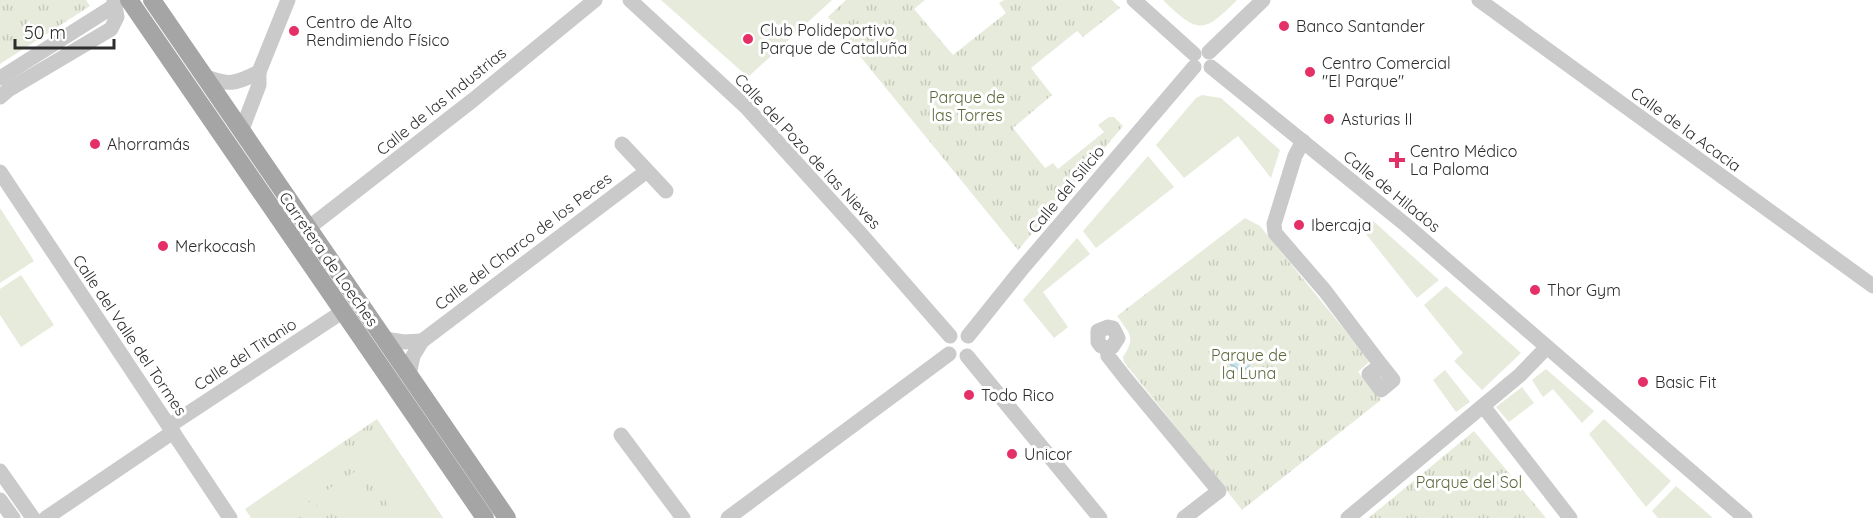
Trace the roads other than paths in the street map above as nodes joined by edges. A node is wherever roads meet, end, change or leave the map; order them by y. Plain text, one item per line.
1 (152, 0) edge
2 (288, 0) edge
3 (595, 0) edge
4 (630, 0) edge
5 (1134, 0) edge
6 (1263, 0) edge
7 (1479, 0) edge
8 (119, 2) edge
9 (1202, 60) junction
10 (259, 72) junction
11 (204, 76) junction
12 (0, 78) edge
13 (0, 97) edge
14 (241, 132) junction
15 (1303, 141) junction
16 (622, 144) dead end
17 (647, 171) junction
18 (0, 172) edge
19 (666, 191) dead end
20 (307, 229) junction
21 (1873, 286) edge
22 (342, 312) junction
23 (950, 336) junction
24 (968, 336) junction
25 (385, 339) junction
26 (422, 341) junction
27 (1547, 347) junction
28 (1107, 348) dead end
29 (949, 354) junction
30 (967, 356) junction
31 (1381, 365) dead end
32 (409, 375) junction
33 (1484, 406) junction
34 (171, 429) junction
35 (621, 435) dead end
36 (0, 471) edge
37 (0, 500) edge
38 (13, 518) edge
39 (33, 518) edge
40 (46, 518) edge
41 (230, 518) edge
42 (485, 518) edge
43 (507, 518) edge
44 (683, 518) edge
45 (728, 518) edge
46 (1099, 518) edge
47 (1184, 518) edge
48 (1348, 518) edge
49 (1570, 518) edge
50 (1745, 518) edge

1 - 11 main road, Carretera de Loeches
2 - 10 street
3 - 20 street, Calle de las Industrias
4 - 23 street, Calle del Pozo de las Nieves
5 - 9 street, Calle de Hilados
6 - 9 street, Calle del Silicio
7 - 21 street, Calle de la Acacia
8 - 12 street
8 - 13 street
8 - 22 main road, Carretera de Loeches
9 - 15 street, Calle de Hilados
9 - 24 street, Calle del Silicio
10 - 11 street
10 - 14 street
11 - 14 main road, Carretera de Loeches
14 - 20 main road, Carretera de Loeches
15 - 27 street, Calle de Hilados
15 - 31 street
16 - 17 street
17 - 19 street
17 - 26 street, Calle del Charco de los Peces
18 - 34 street, Calle del Valle del Tormes
20 - 25 main road, Carretera de Loeches
22 - 34 street, Calle del Titanio
22 - 42 main road, Carretera de Loeches
23 - 24 street
23 - 29 street
24 - 30 street
25 - 26 street
25 - 32 main road, Carretera de Loeches
26 - 32 street, Calle del Charco de los Peces
27 - 33 street
27 - 50 street, Calle de Hilados
28 - 47 street
29 - 30 street
29 - 45 street
30 - 46 street
32 - 43 main road, Carretera de Loeches
33 - 48 street
33 - 49 street
34 - 40 street, Calle del Titanio
34 - 41 street, Calle del Valle del Tormes
35 - 44 street
36 - 39 street
37 - 38 street

